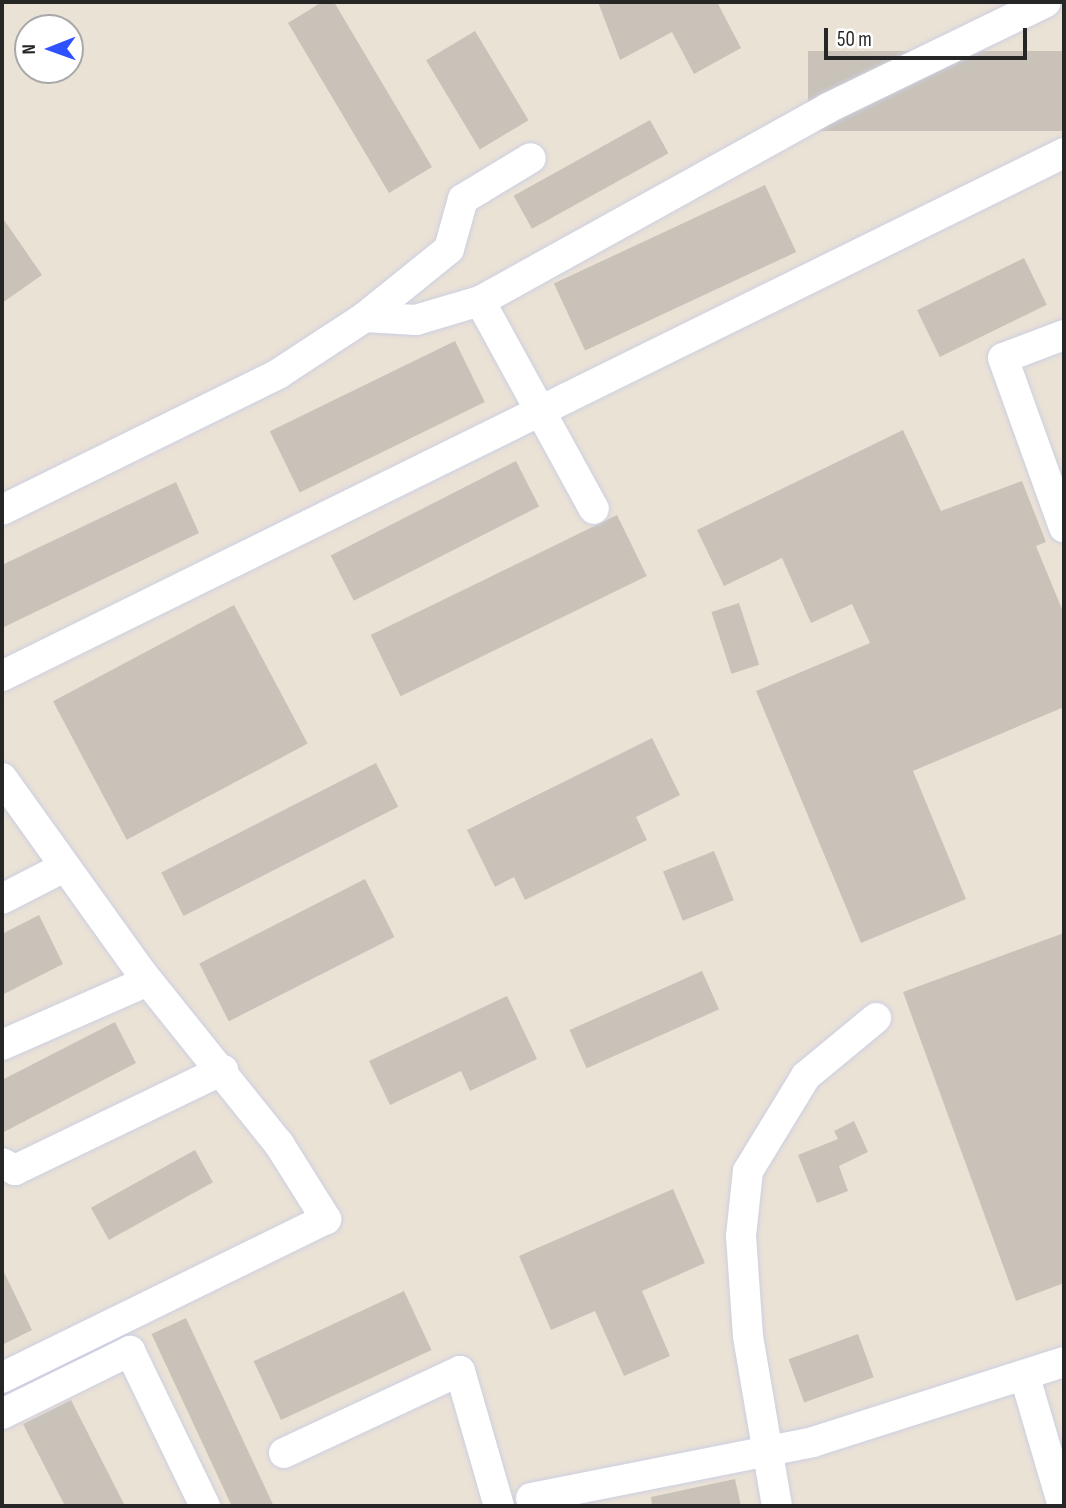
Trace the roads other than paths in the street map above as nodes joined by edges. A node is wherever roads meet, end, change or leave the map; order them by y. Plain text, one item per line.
1 (1046, 2) edge
2 (1064, 153) edge
3 (531, 158) dead end
4 (481, 301) junction
5 (365, 317) junction
6 (1064, 335) edge
7 (542, 414) junction
8 (1054, 468) edge
9 (594, 509) dead end
10 (2, 510) edge
11 (1064, 527) edge
12 (2, 676) edge
13 (2, 778) edge
14 (62, 868) junction
15 (2, 899) edge
16 (148, 981) junction
17 (876, 1018) dead end
18 (2, 1045) edge
19 (223, 1070) junction
20 (2, 1163) edge
21 (1064, 1362) edge
22 (1025, 1377) junction
23 (2, 1378) edge
24 (2, 1414) edge
25 (284, 1453) dead end
26 (767, 1453) junction
27 (531, 1498) dead end
28 (205, 1506) edge
29 (499, 1506) edge
30 (777, 1506) edge
31 (1063, 1506) edge

1 - 4 lane
2 - 7 lane
3 - 5 lane
4 - 5 lane
4 - 7 lane
5 - 10 lane
6 - 8 lane
7 - 9 lane
7 - 12 lane
8 - 11 lane
13 - 14 lane
14 - 15 lane
14 - 16 lane
16 - 18 lane
16 - 19 lane
17 - 26 lane
19 - 20 lane
19 - 23 lane
21 - 22 lane
22 - 26 lane
22 - 31 lane
24 - 28 lane
25 - 29 lane
26 - 27 lane
26 - 30 lane

